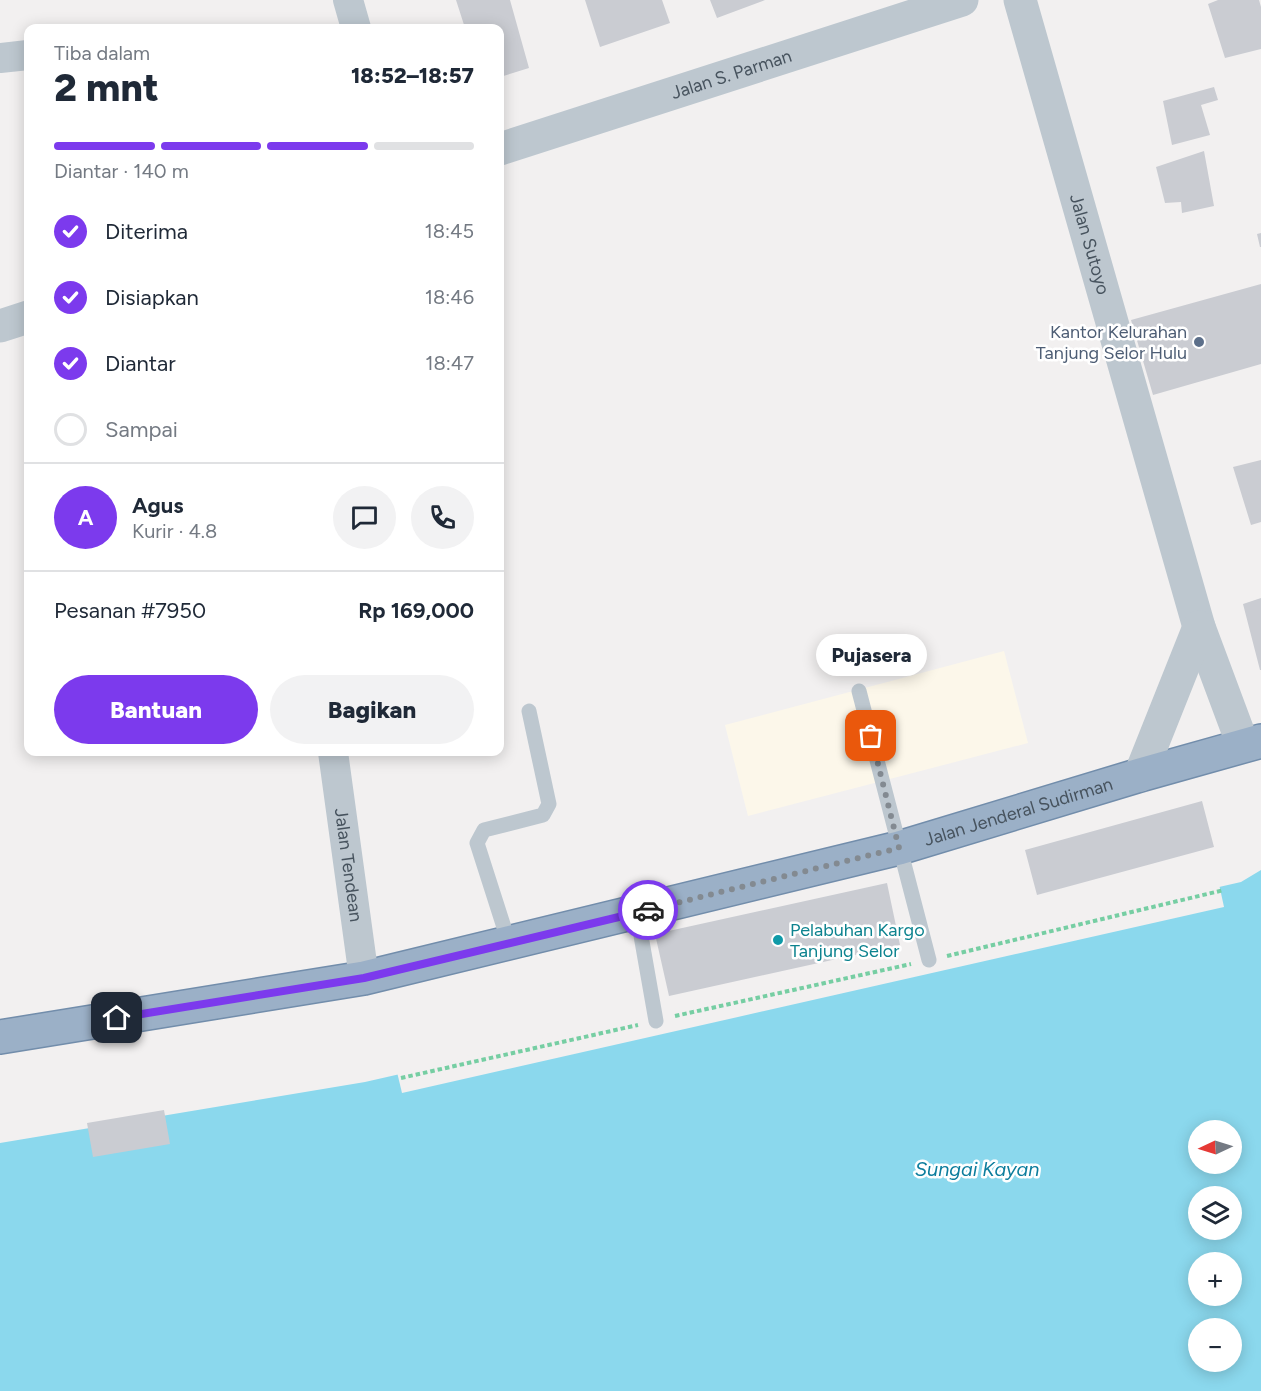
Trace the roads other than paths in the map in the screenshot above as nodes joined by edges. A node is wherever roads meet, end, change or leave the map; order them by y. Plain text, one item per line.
1 (348, 0) edge
2 (962, 0) edge
3 (1020, 0) edge
4 (882, 13) edge
5 (356, 24) edge
6 (24, 55) edge
7 (0, 58) edge
8 (504, 148) edge
9 (24, 318) edge
10 (0, 326) edge
11 (1199, 627) junction
12 (859, 691) dead end
13 (530, 711) dead end
14 (1252, 743) edge
15 (334, 756) edge
16 (1140, 775) junction
17 (899, 848) junction
18 (637, 913) junction
19 (509, 943) junction
20 (929, 960) dead end
21 (364, 978) junction
22 (656, 1021) road end
23 (0, 1037) edge

1 - 5 street
2 - 4 street, Jalan S. Parman
3 - 11 street, Jalan Sutoyo
4 - 8 street, Jalan S. Parman
6 - 7 street
9 - 10 street
11 - 14 street, Jalan Sutoyo
11 - 16 street
12 - 17 lane
13 - 19 lane
14 - 16 highway, Jalan Jenderal Sudirman
15 - 21 street, Jalan Tendean
16 - 17 highway, Jalan Jenderal Sudirman
17 - 18 highway, Jalan Jenderal Sudirman
17 - 20 lane
18 - 19 highway, Jalan Jenderal Sudirman
18 - 22 lane
19 - 21 highway, Jalan Jenderal Sudirman
21 - 23 highway, Jalan Jenderal Sudirman

